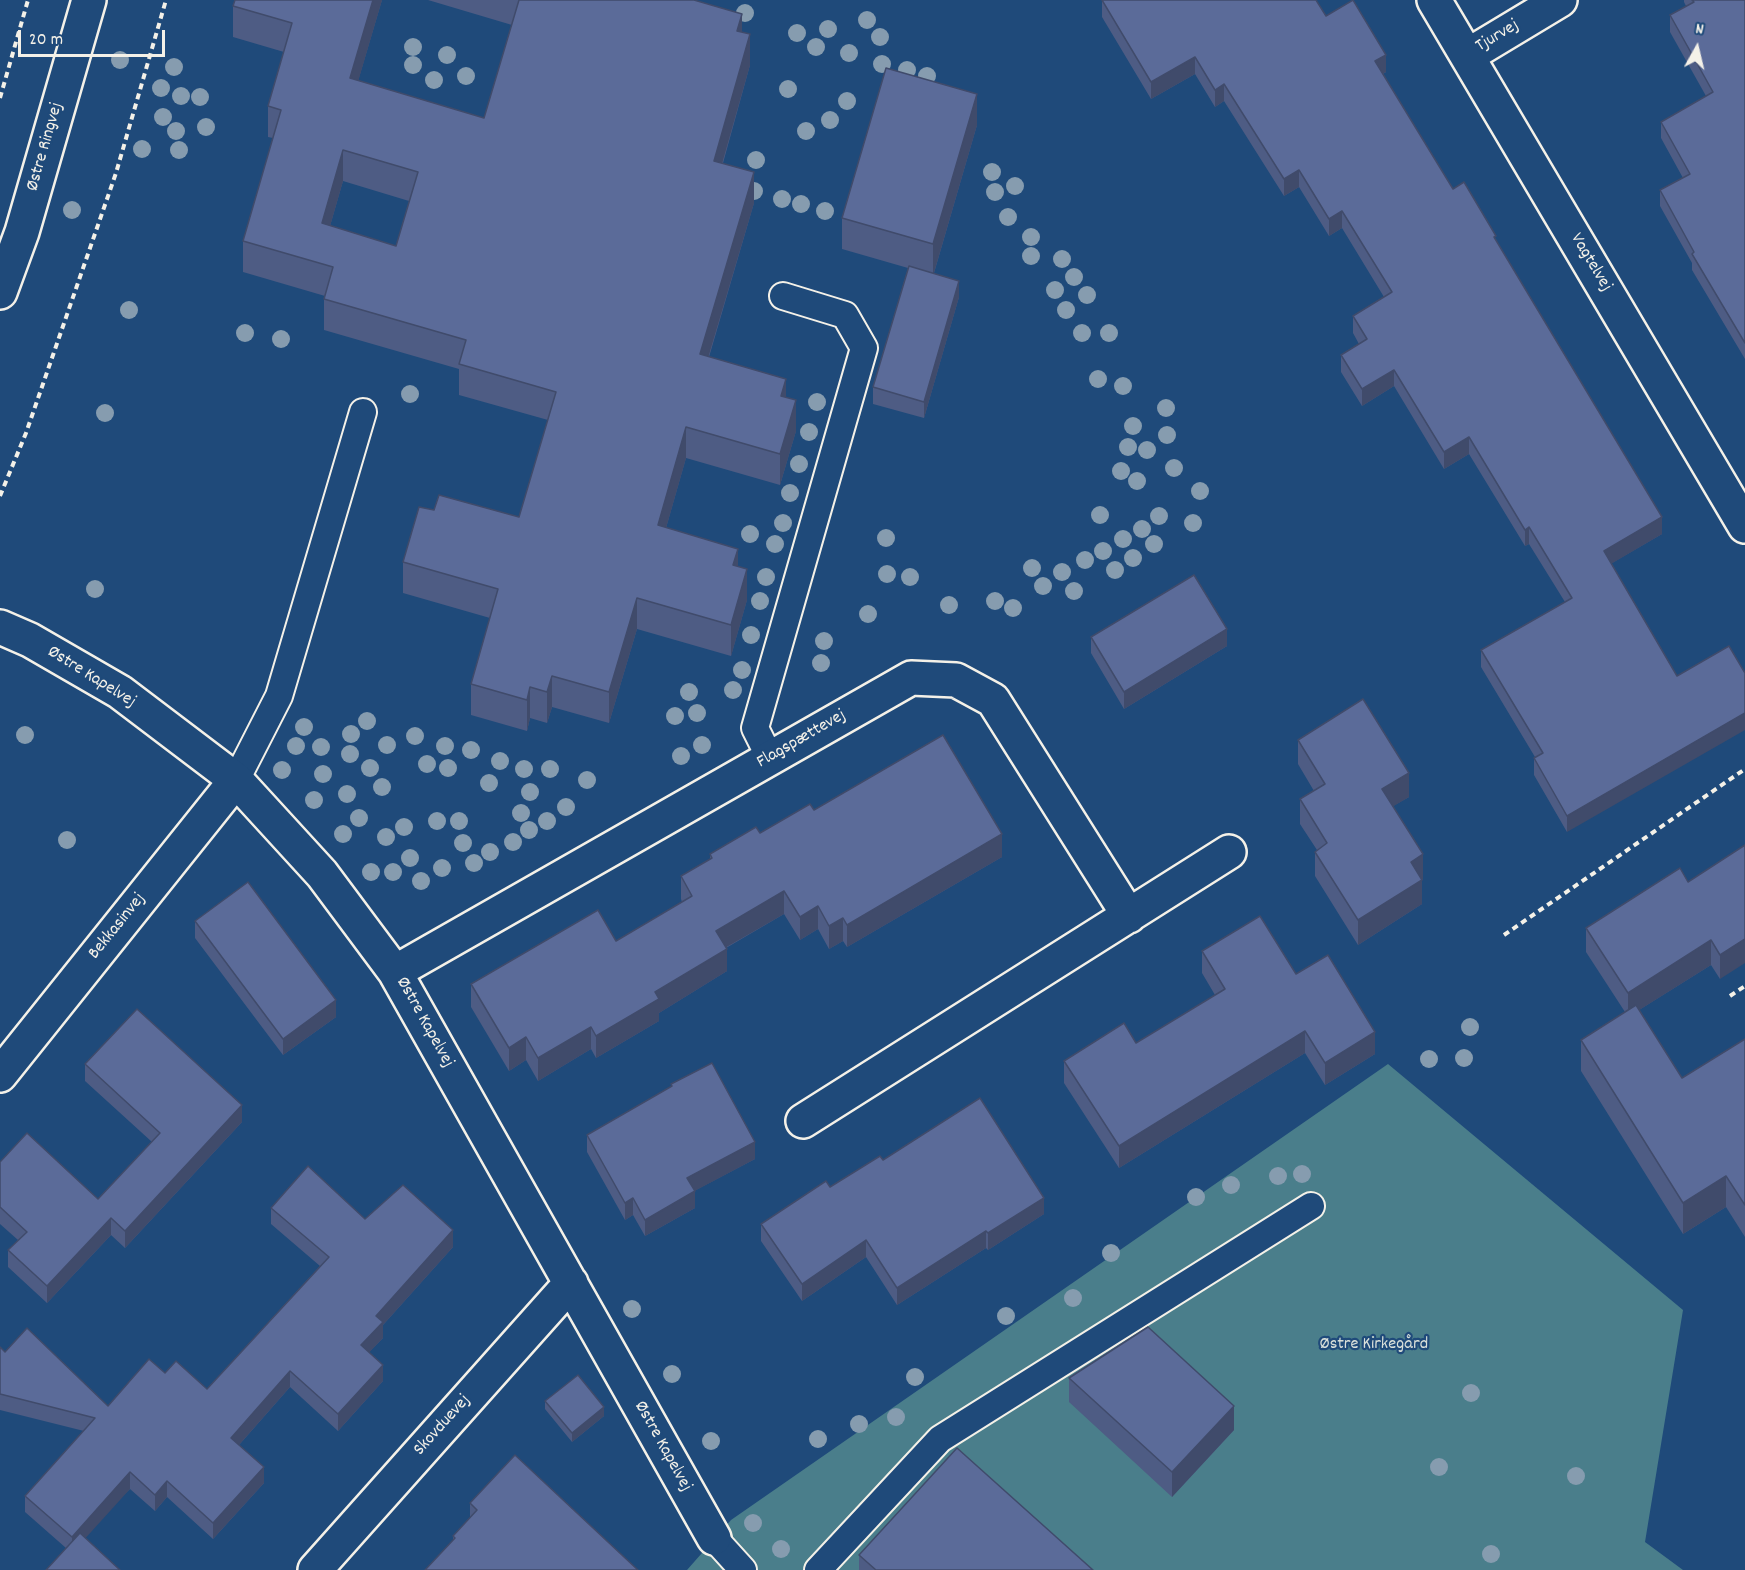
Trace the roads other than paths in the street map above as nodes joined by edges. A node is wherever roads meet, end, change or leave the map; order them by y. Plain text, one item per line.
1 (89, 0) edge
2 (1434, 0) edge
3 (1560, 0) edge
4 (1467, 56) junction
5 (0, 292) edge
6 (783, 296) dead end
7 (363, 412) dead end
8 (1745, 526) edge
9 (0, 627) edge
10 (770, 758) junction
11 (236, 780) junction
12 (1229, 852) dead end
13 (1129, 916) junction
14 (395, 972) junction
15 (0, 1075) edge
16 (803, 1121) dead end
17 (1311, 1206) dead end
18 (571, 1283) junction
19 (714, 1538) joint
20 (315, 1570) edge
21 (743, 1570) edge
22 (818, 1570) edge

1 - 5 street, Østre Ringvej
2 - 4 street, Vagtelvej
3 - 4 street, Tjurvej
4 - 8 street, Vagtelvej
6 - 10 lane
7 - 11 lane
9 - 11 street, Østre Kapelvej
10 - 13 street, Flagspættevej
10 - 14 street, Flagspættevej
11 - 14 street, Østre Kapelvej
11 - 15 street, Bekkasinvej
12 - 13 street
13 - 16 street
14 - 18 street, Østre Kapelvej
17 - 22 lane
18 - 19 street, Østre Kapelvej
18 - 20 street, Skovduevej
19 - 21 lane

